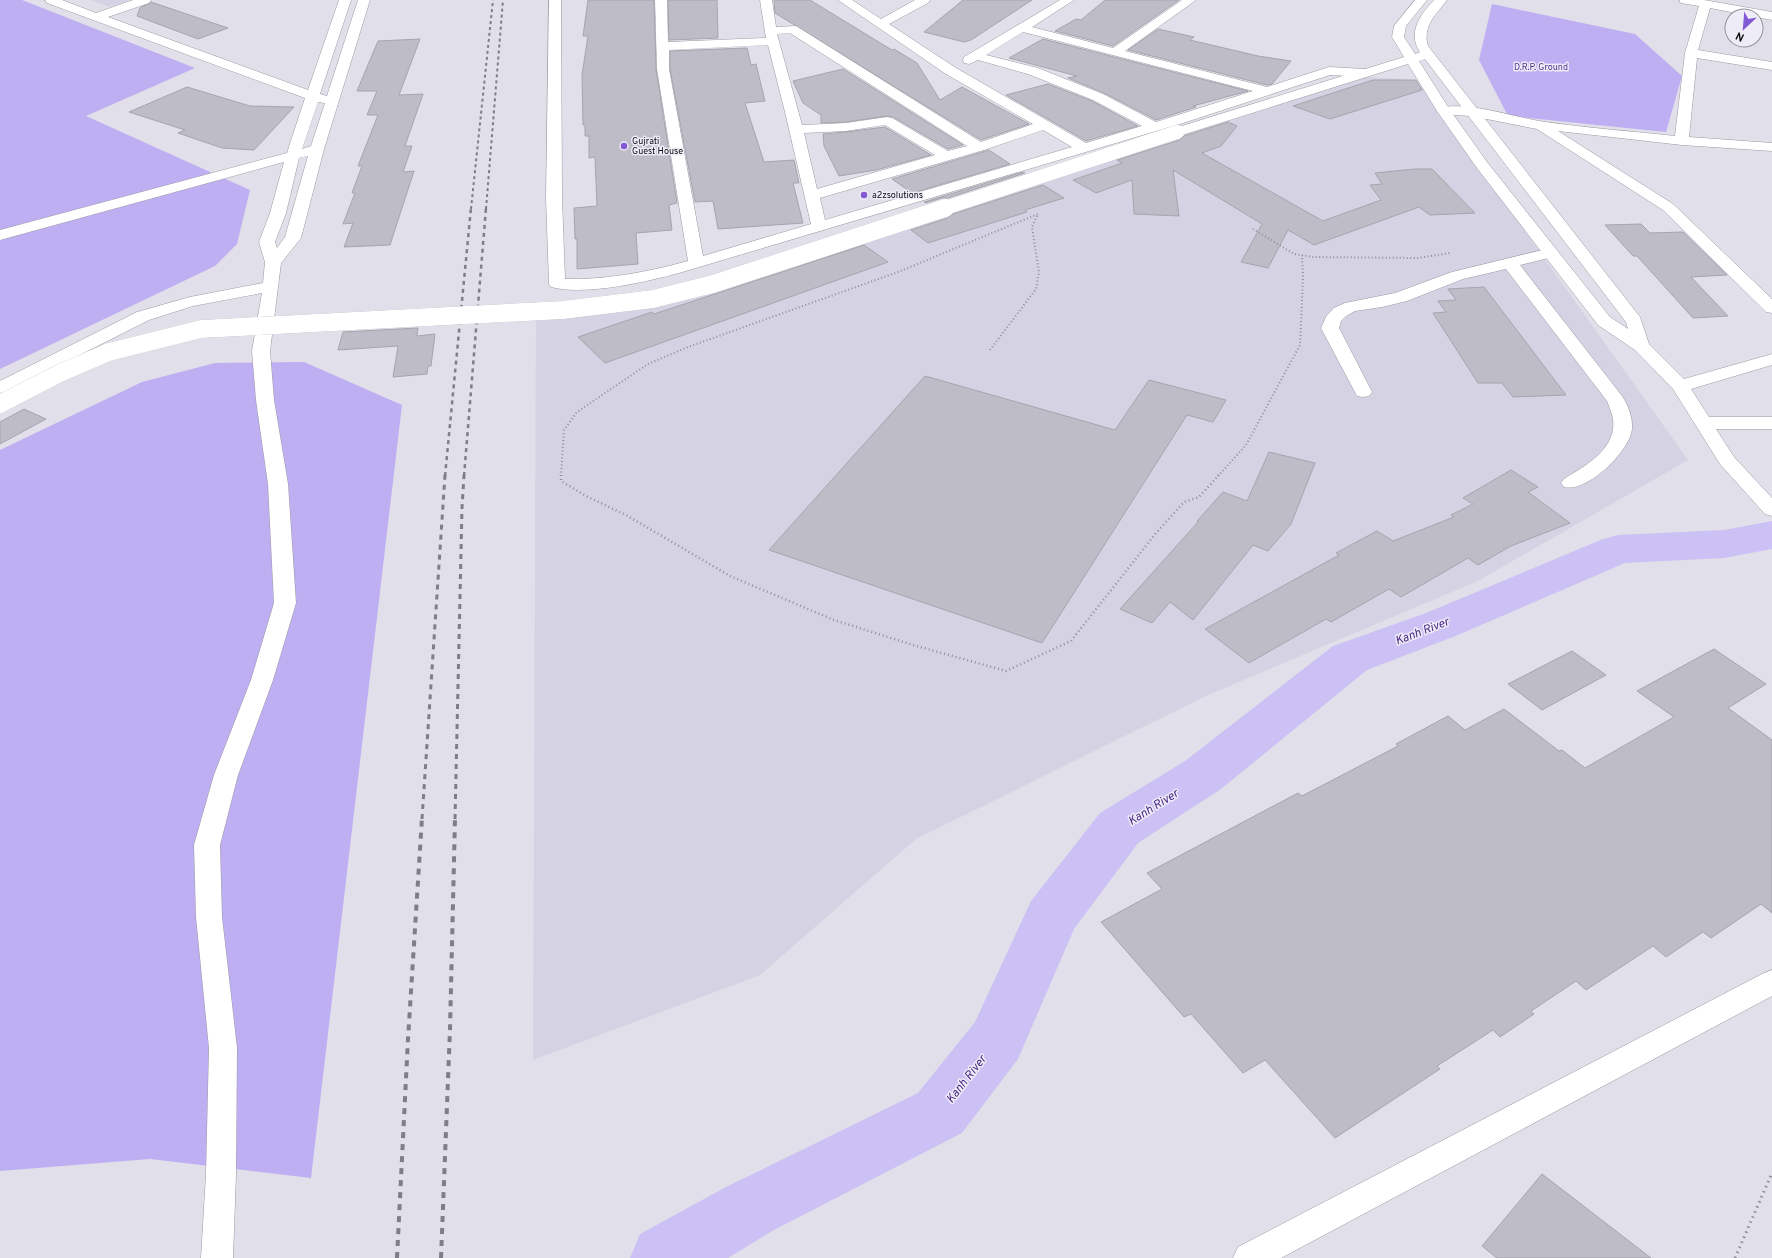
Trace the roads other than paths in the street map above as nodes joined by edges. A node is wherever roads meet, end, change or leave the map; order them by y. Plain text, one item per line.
1 (52, 0) edge
2 (145, 0) edge
3 (346, 0) edge
4 (364, 0) edge
5 (554, 0) edge
6 (661, 0) edge
7 (766, 0) edge
8 (844, 0) edge
9 (924, 0) edge
10 (1068, 0) edge
11 (1190, 0) edge
12 (1421, 0) edge
13 (1441, 0) edge
14 (1685, 0) edge
15 (1705, 4) junction
16 (98, 16) junction
17 (1772, 16) edge
18 (880, 24) junction
19 (1022, 28) junction
20 (771, 36) junction
21 (663, 46) junction
22 (1115, 52) junction
23 (1691, 53) junction
24 (1428, 54) junction
25 (976, 56) junction
26 (1411, 59) junction
27 (1772, 66) edge
28 (951, 71) junction
29 (1365, 73) junction
30 (1267, 91) junction
31 (314, 97) junction
32 (333, 101) junction
33 (1444, 111) junction
34 (1471, 112) junction
35 (1045, 125) junction
36 (1539, 125) junction
37 (1154, 127) junction
38 (796, 130) junction
39 (1682, 141) junction
40 (979, 147) junction
41 (1772, 147) edge
42 (1084, 148) junction
43 (317, 149) junction
44 (293, 155) junction
45 (946, 156) junction
46 (812, 195) junction
47 (819, 227) junction
48 (0, 235) edge
49 (1551, 253) junction
50 (273, 262) junction
51 (696, 263) junction
52 (1510, 263) junction
53 (272, 286) junction
54 (1769, 301) edge
55 (1640, 346) junction
56 (1772, 359) edge
57 (1680, 386) junction
58 (0, 388) edge
59 (1363, 392) dead end
60 (0, 404) edge
61 (1703, 423) junction
62 (1772, 423) edge
63 (1571, 483) dead end
64 (1772, 510) edge
65 (1772, 982) edge
66 (217, 1258) edge
67 (1249, 1258) edge

1 - 16 street
2 - 16 street
3 - 31 street
4 - 32 street
5 - 51 street
6 - 21 street
7 - 20 street
8 - 18 street
9 - 18 street
10 - 19 street
11 - 22 street
12 - 26 street
13 - 24 street
14 - 15 street
15 - 17 street
15 - 23 street
16 - 31 street
18 - 28 street
19 - 22 street
19 - 25 street
20 - 21 street
20 - 38 street
20 - 40 street
21 - 51 street
22 - 30 street
23 - 27 street
23 - 39 street
24 - 26 street
24 - 34 street
25 - 28 street
25 - 37 street
26 - 29 street
26 - 33 street
28 - 35 street
29 - 30 street
29 - 60 street, bridge
30 - 37 street
31 - 32 street
31 - 44 street
32 - 43 street
33 - 34 street
33 - 49 street
34 - 36 street
34 - 55 street
35 - 40 street
35 - 42 street
36 - 39 street
36 - 54 street
37 - 42 street
38 - 45 street
38 - 46 street
39 - 41 street
40 - 45 street
42 - 47 street
43 - 44 street
43 - 50 street
44 - 48 street
44 - 50 street
45 - 46 street
46 - 47 street
47 - 51 street
49 - 52 street
49 - 55 street
50 - 53 street
52 - 59 street
52 - 63 street
53 - 58 street
53 - 66 street
55 - 57 street
56 - 57 street
57 - 61 street
61 - 62 street
61 - 64 street
65 - 67 street

